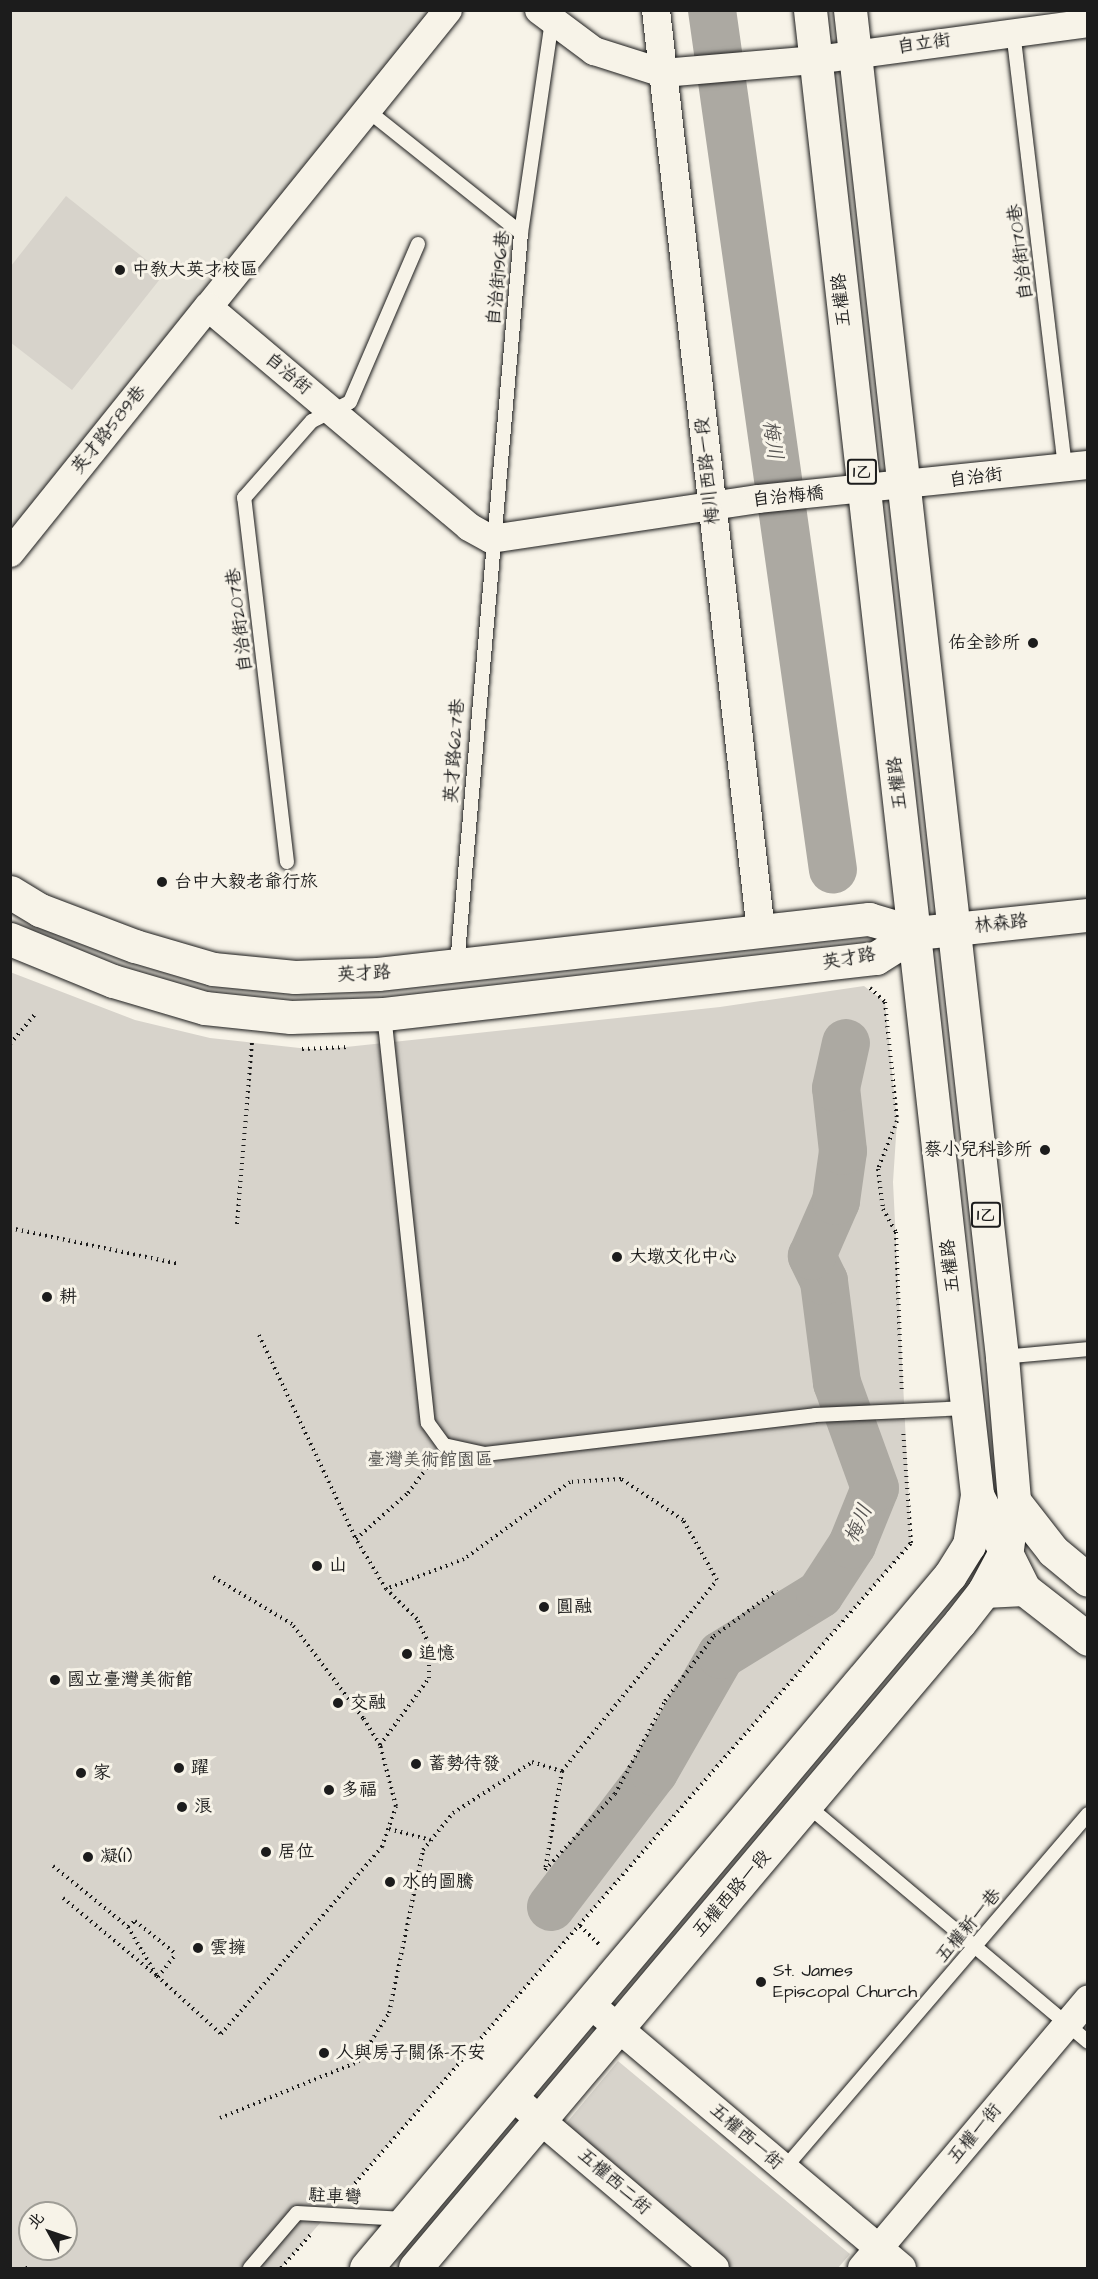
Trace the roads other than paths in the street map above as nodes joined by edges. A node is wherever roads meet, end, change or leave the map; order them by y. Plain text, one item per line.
1 (448, 10) edge
2 (656, 10) edge
3 (810, 10) edge
4 (850, 10) edge
5 (546, 16) edge
6 (1088, 23) edge
7 (1013, 31) junction
8 (856, 54) junction
9 (816, 60) junction
10 (663, 73) junction
11 (367, 110) junction
12 (521, 233) junction
13 (418, 244) dead end
14 (208, 307) junction
15 (331, 410) junction
16 (1076, 466) edge
17 (904, 487) junction
18 (864, 489) junction
19 (712, 507) junction
20 (491, 539) junction
21 (10, 554) edge
22 (287, 862) dead end
23 (10, 892) edge
24 (1088, 915) edge
25 (954, 929) junction
26 (761, 931) junction
27 (916, 933) junction
28 (10, 939) edge
29 (457, 966) junction
30 (384, 1014) junction
31 (1088, 1349) edge
32 (1002, 1357) junction
33 (967, 1408) junction
34 (977, 1495) junction
35 (1014, 1501) junction
36 (1006, 1548) junction
37 (1053, 1551) junction
38 (960, 1561) junction
39 (1088, 1580) edge
40 (1024, 1589) junction
41 (984, 1591) junction
42 (1088, 1639) edge
43 (808, 1806) junction
44 (1088, 1814) edge
45 (974, 1947) junction
46 (1088, 2000) edge
47 (591, 2004) junction
48 (618, 2027) junction
49 (1077, 2033) edge
50 (512, 2096) junction
51 (540, 2120) junction
52 (783, 2170) junction
53 (407, 2219) junction
54 (870, 2259) edge
55 (250, 2268) edge
56 (366, 2268) edge
57 (415, 2268) edge
58 (715, 2268) edge
59 (902, 2268) edge

1 - 11 street
2 - 10 street, 梅川西路一段
3 - 9 main road, 五權路 / 1乙
4 - 8 main road, 1乙
5 - 10 street
5 - 12 lane, 自治街196巷
6 - 7 street, 自立街
7 - 8 street, 自立街
7 - 16 lane, 自治街170巷
8 - 9 street, 自立街
8 - 17 main road, 1乙
9 - 10 street, 自立街
9 - 18 main road, 五權路 / 1乙
10 - 19 street, 梅川西路一段
11 - 12 lane
11 - 14 street
12 - 20 lane, 自治街196巷
13 - 15 lane, 自治街207巷
14 - 15 street, 自治街
14 - 21 street, 英才路589巷
15 - 20 street, 自治街
15 - 22 lane, 自治街207巷
16 - 17 street, 自治街
17 - 18 street, 自治街
17 - 25 main road, 1乙
18 - 19 street, 自治梅橋
18 - 27 main road, 五權路 / 1乙
19 - 20 street
19 - 26 street, 梅川西路一段
20 - 29 lane, 英才路627巷
23 - 29 main road, 英才路
24 - 25 main road, 林森路
25 - 27 main road, 林森路
25 - 32 main road, 1乙
26 - 27 main road, 英才路
26 - 29 main road, 英才路
27 - 30 main road, 英才路
27 - 33 main road, 五權路 / 1乙
28 - 30 main road, 英才路
30 - 33 lane
31 - 32 lane
32 - 35 main road, 1乙
33 - 34 main road, 五權路 / 1乙
34 - 36 main road, 五權路 / 1乙
34 - 38 main road, 五權西路一段
35 - 36 main road, 1乙
35 - 37 main road
36 - 37 main road
36 - 38 main road
36 - 40 main road, 五權路 / 1乙
36 - 41 main road, 五權西路一段
37 - 39 main road
38 - 47 main road, 五權西路一段
40 - 41 main road
40 - 42 main road, 五權路 / 1乙
41 - 43 main road, 五權西路一段
43 - 45 lane
43 - 48 main road, 五權西路一段
44 - 45 lane, 五權新一巷
45 - 49 lane
45 - 52 lane, 五權新一巷
46 - 49 street, 五權一街
47 - 48 street, 五權西一街
47 - 50 main road, 五權西路一段
48 - 51 main road, 五權西路一段
48 - 52 street, 五權西一街
49 - 54 street, 五權一街
50 - 51 street, 五權西二街
50 - 53 main road, 五權西路一段
51 - 57 main road, 五權西路一段
51 - 58 street, 五權西二街
52 - 54 street, 五權西一街
53 - 55 lane, 駐車彎
53 - 56 main road, 五權西路一段
54 - 59 street, 五權西一街

